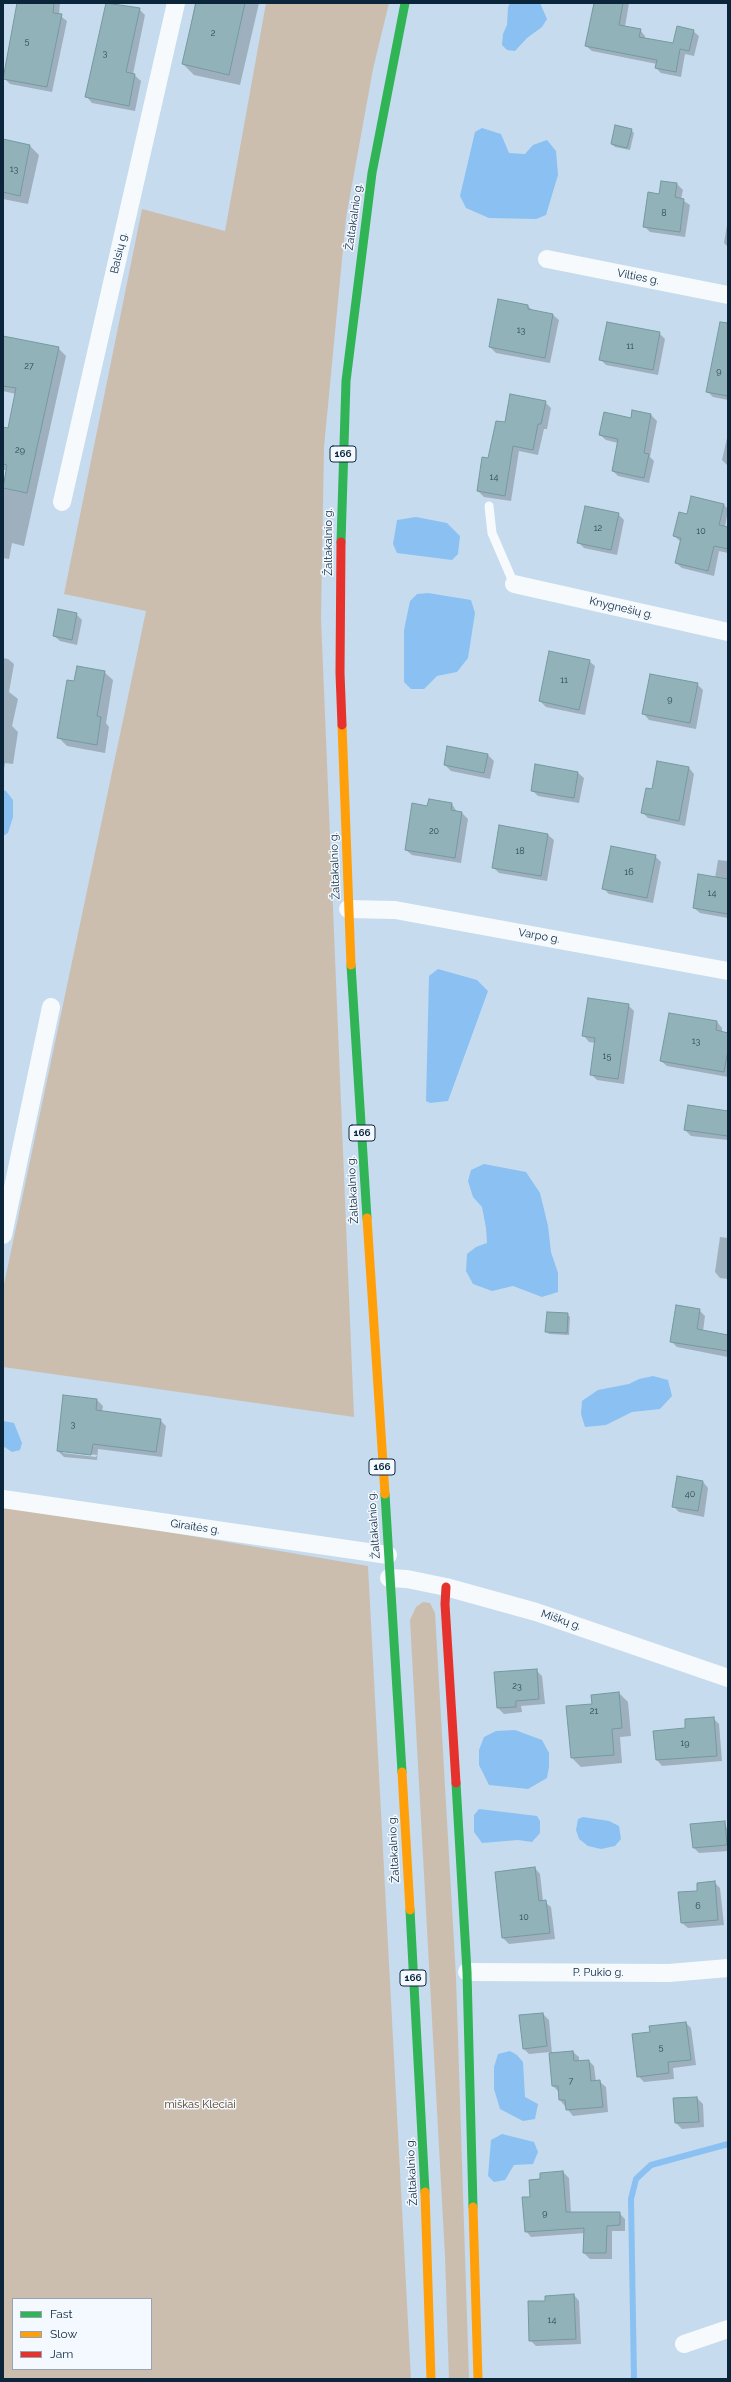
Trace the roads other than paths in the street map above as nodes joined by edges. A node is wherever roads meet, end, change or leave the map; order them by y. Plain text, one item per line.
1 (176, 3) edge
2 (405, 3) edge
3 (547, 258) dead end
4 (728, 295) edge
5 (62, 502) dead end
6 (489, 506) dead end
7 (514, 584) joint
8 (728, 632) edge
9 (348, 909) junction
10 (728, 971) edge
11 (51, 1007) dead end
12 (3, 1235) edge
13 (3, 1499) edge
14 (388, 1555) junction
15 (390, 1578) junction
16 (446, 1587) junction
17 (728, 1678) edge
18 (728, 1968) edge
19 (467, 1972) junction
20 (728, 2330) edge
21 (684, 2344) dead end
22 (431, 2379) edge
23 (478, 2379) edge

1 - 5 street, Balsių g.
2 - 9 main road, Žaltakalnio g. / 166
3 - 4 street, Vilties g.
6 - 7 lane
7 - 8 street, Knygnešių g.
9 - 10 street, Varpo g.
9 - 14 main road, Žaltakalnio g. / 166
11 - 12 street
13 - 14 street, Giraitės g.
14 - 15 main road, Žaltakalnio g. / 166
15 - 16 street, Miškų g.
15 - 22 main road, Žaltakalnio g. / 166
16 - 17 street, Miškų g.
16 - 19 main road
18 - 19 street, P. Pukio g.
19 - 23 main road
20 - 21 street

